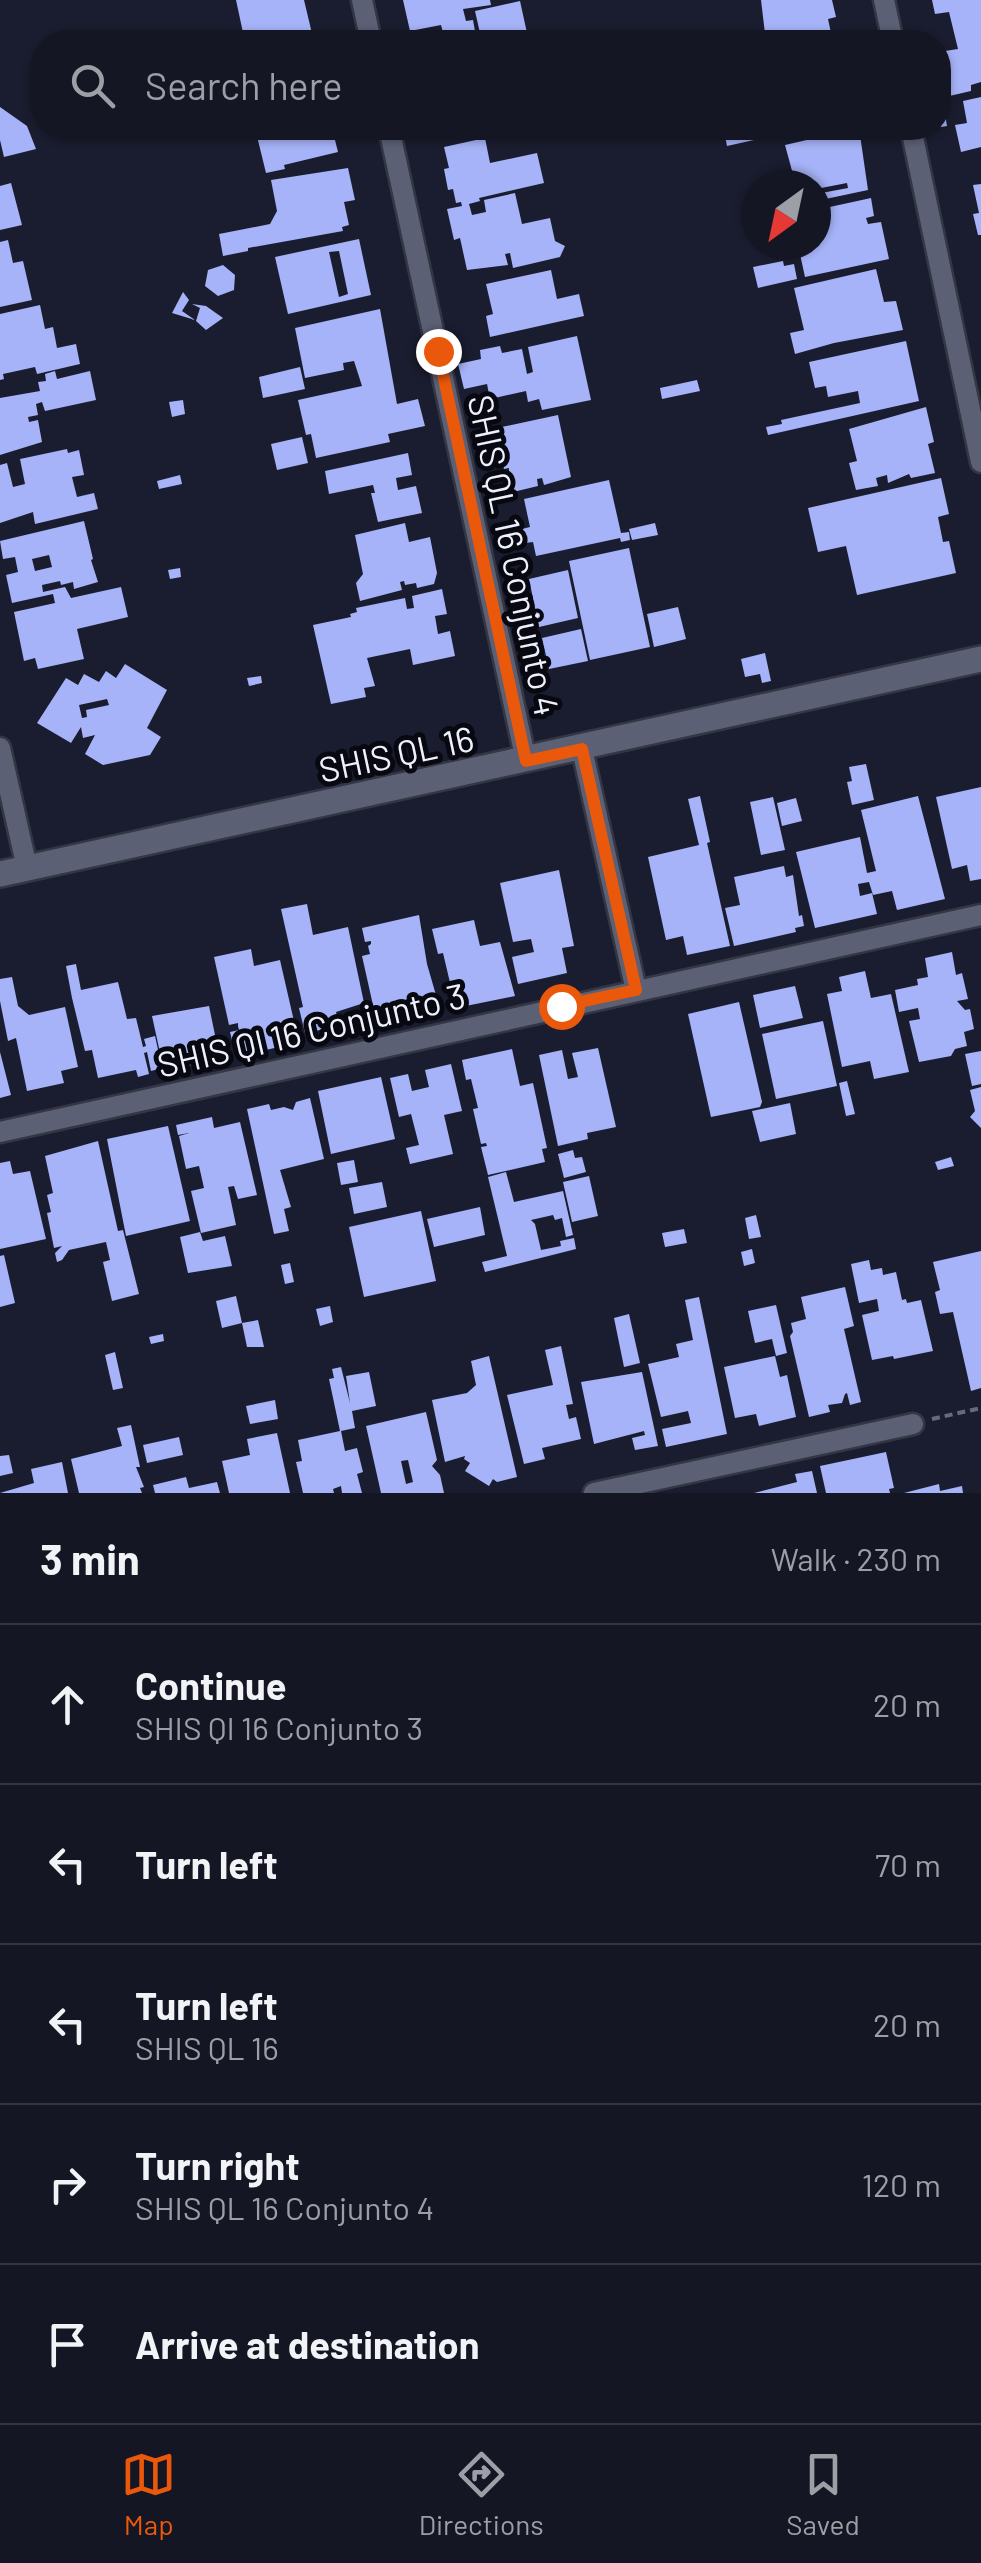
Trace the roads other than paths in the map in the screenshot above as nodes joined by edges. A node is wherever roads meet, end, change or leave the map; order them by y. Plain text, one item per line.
1 (362, 0) edge
2 (884, 0) edge
3 (368, 30) edge
4 (890, 30) edge
5 (392, 140) edge
6 (913, 140) edge
7 (981, 462) edge
8 (981, 659) edge
9 (0, 748) edge
10 (582, 749) junction
11 (526, 761) junction
12 (27, 868) junction
13 (0, 874) edge
14 (981, 915) edge
15 (636, 990) junction
16 (0, 1132) edge
17 (914, 1424) road end
18 (594, 1493) edge

1 - 3 street
2 - 4 street
5 - 11 street, SHIS QL 16 Conjunto 4
6 - 7 street
8 - 10 street, SHIS QL 16
9 - 12 street
10 - 11 street, SHIS QL 16
10 - 15 street
11 - 12 street, SHIS QL 16
12 - 13 street, SHIS QL 16
14 - 15 street, SHIS QI 16 Conjunto 3
15 - 16 street, SHIS QI 16 Conjunto 3
17 - 18 street

